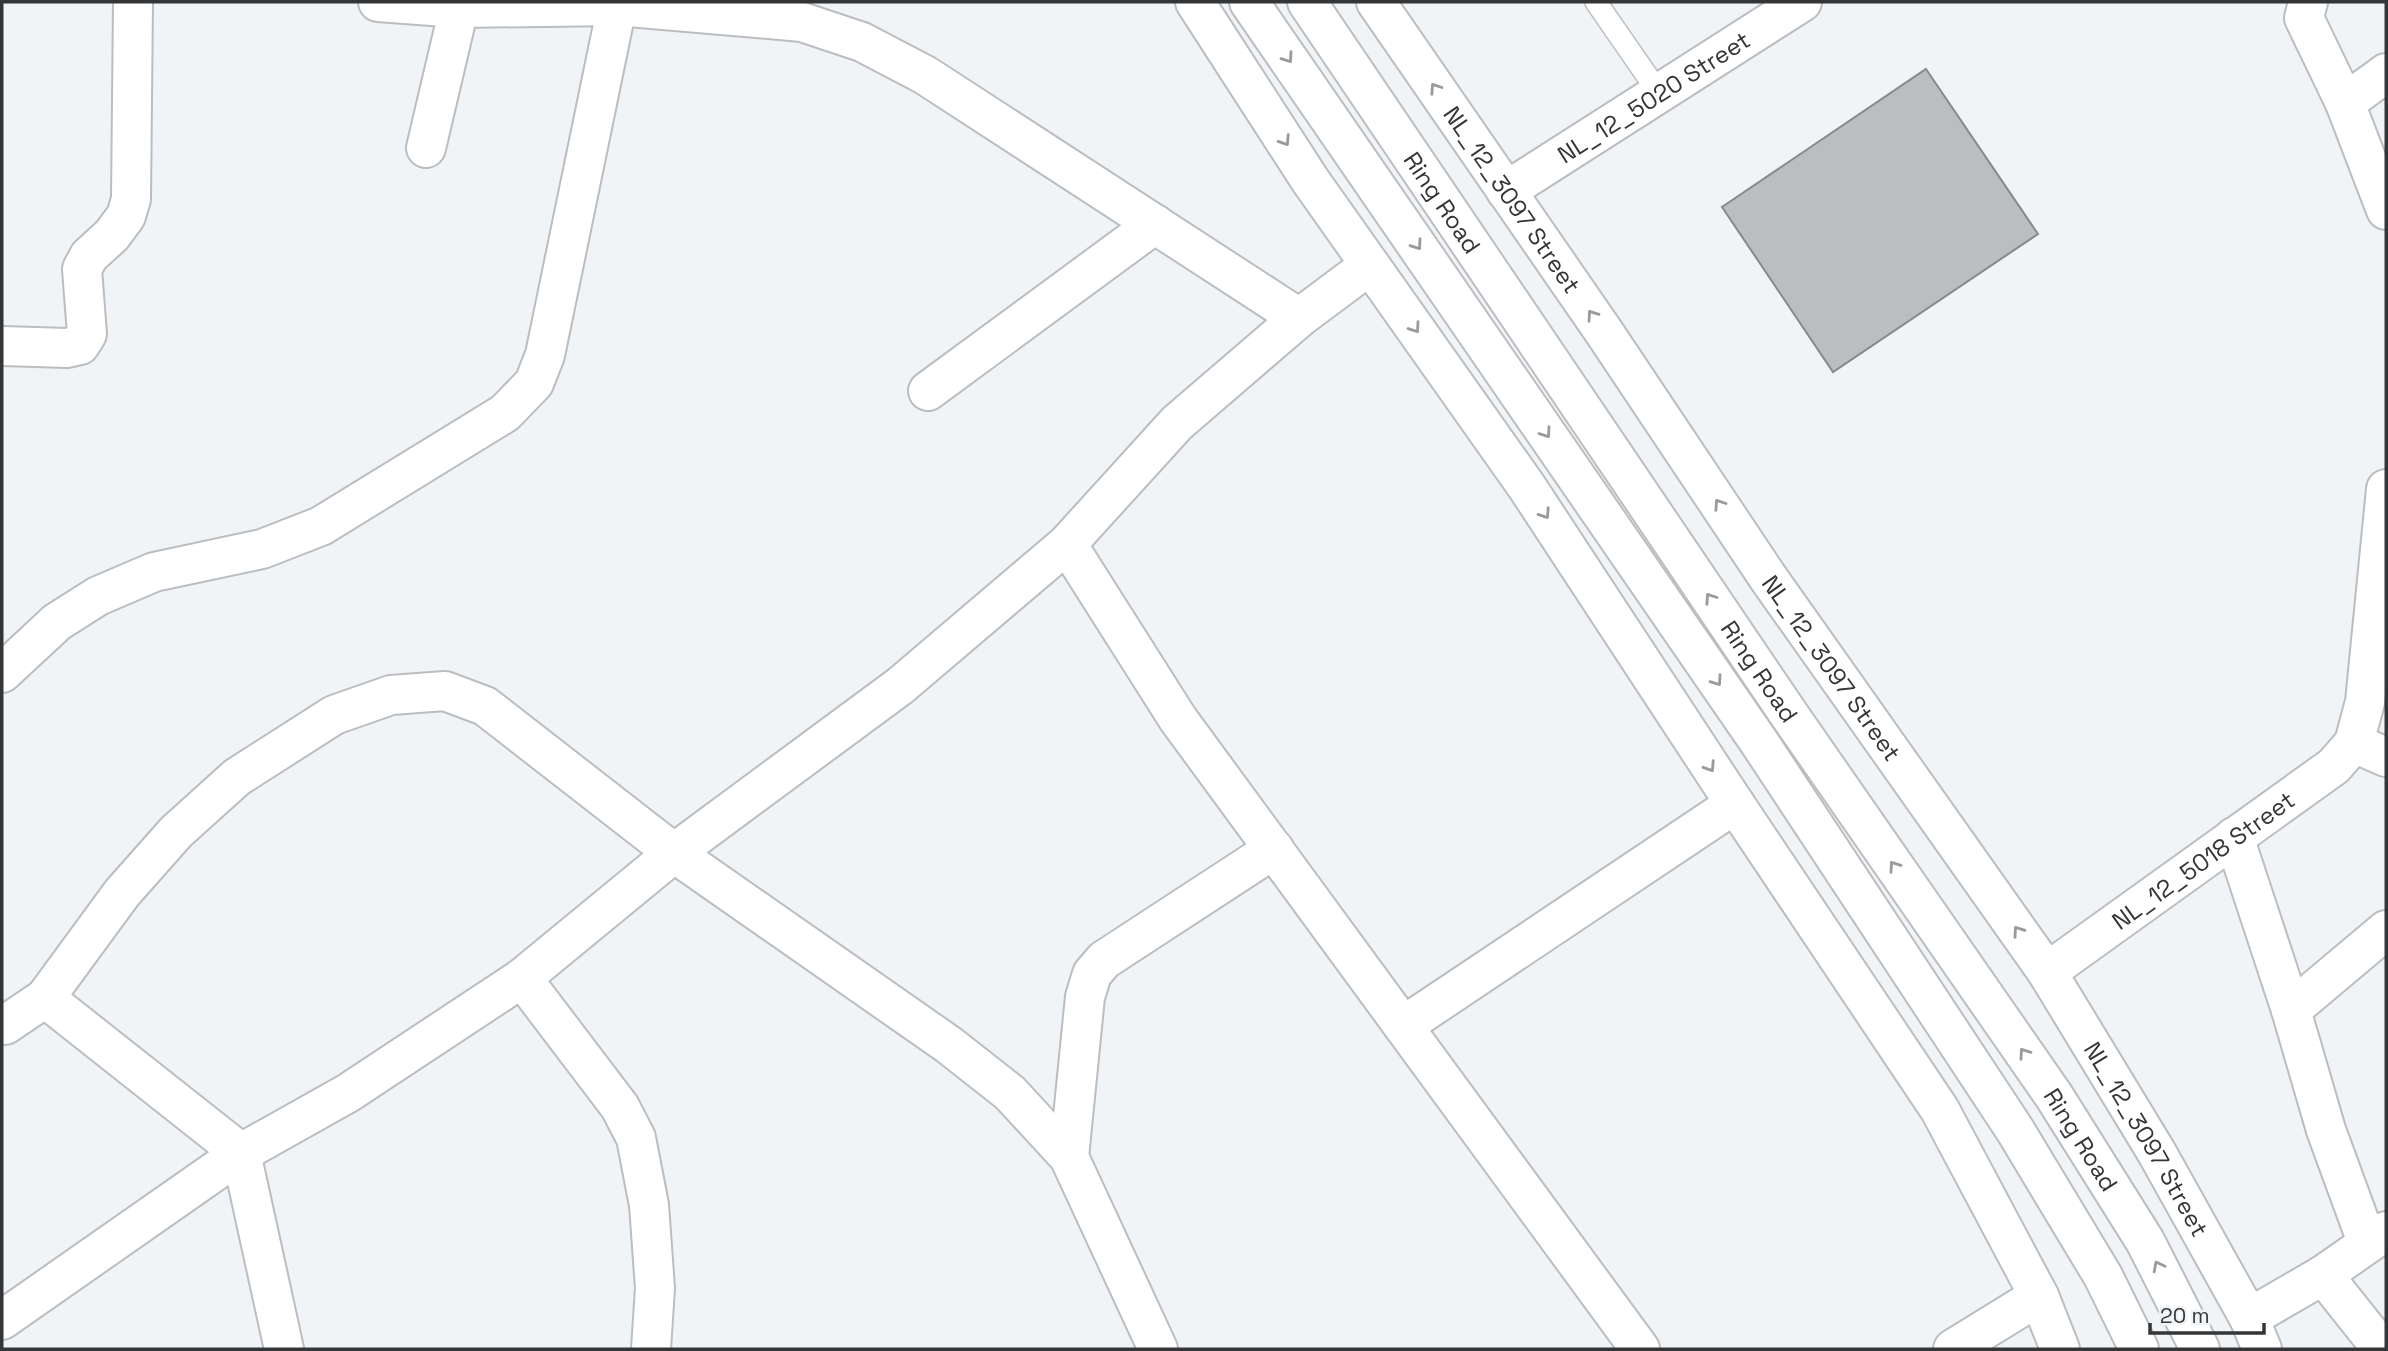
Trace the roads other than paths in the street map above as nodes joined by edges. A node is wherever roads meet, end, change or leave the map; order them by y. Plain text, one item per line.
1 (133, 2) edge
2 (378, 2) edge
3 (1195, 2) edge
4 (1249, 2) edge
5 (1307, 2) edge
6 (1376, 2) edge
7 (1596, 2) edge
8 (1802, 2) edge
9 (617, 6) junction
10 (2302, 7) edge
11 (459, 8) junction
12 (2386, 73) edge
13 (1659, 93) junction
14 (2346, 103) junction
15 (426, 148) dead end
16 (1506, 191) junction
17 (2386, 210) edge
18 (1155, 224) junction
19 (1370, 265) junction
20 (1299, 318) junction
21 (2, 346) edge
22 (928, 391) dead end
23 (2386, 489) edge
24 (1068, 544) junction
25 (2, 673) edge
26 (2370, 750) edge
27 (1735, 804) junction
28 (2234, 836) junction
29 (1274, 849) junction
30 (674, 853) junction
31 (2386, 930) edge
32 (2047, 972) junction
33 (522, 978) junction
34 (45, 998) junction
35 (2291, 1010) junction
36 (5, 1025) dead end
37 (1403, 1026) junction
38 (242, 1153) junction
39 (1069, 1157) junction
40 (2377, 1236) edge
41 (2323, 1275) junction
42 (2039, 1296) junction
43 (2, 1320) edge
44 (2256, 1334) edge
45 (284, 1349) edge
46 (651, 1349) edge
47 (1158, 1349) edge
48 (1640, 1349) edge
49 (1953, 1349) edge
50 (2060, 1349) edge
51 (2138, 1349) edge
52 (2200, 1349) edge
53 (2382, 1349) edge

1 - 21 main road
2 - 11 main road
3 -> 19 main road
4 -> 51 main road, Ring Road
52 -> 5 main road, Ring Road
16 -> 6 main road, NL_12_3097 Street
7 - 13 lane
8 - 13 main road, NL_12_5020 Street
9 - 11 main road
9 - 18 main road
9 - 25 main road
10 - 14 main road
11 - 15 main road
12 - 14 main road
13 - 16 main road, NL_12_5020 Street
14 - 17 main road
32 -> 16 main road, NL_12_3097 Street
18 - 20 main road
18 - 22 main road
19 - 20 main road
19 -> 27 main road
20 - 24 main road
23 - 26 main road
24 - 29 main road
24 - 30 main road
26 - 28 main road, NL_12_5018 Street
27 - 37 main road
27 - 42 main road
28 - 32 main road, NL_12_5018 Street
28 - 35 main road
29 - 37 main road
29 - 39 main road
30 - 33 main road
30 - 34 main road
30 - 39 main road
31 - 35 main road
32 - 44 main road, NL_12_3097 Street
33 - 38 main road
33 - 46 main road
34 - 36 main road
34 - 38 main road
35 - 40 main road
37 - 48 main road
38 - 43 main road
38 - 45 main road
39 - 47 main road
40 - 41 main road
41 - 44 main road
41 - 53 main road
42 - 49 main road
42 - 50 main road

